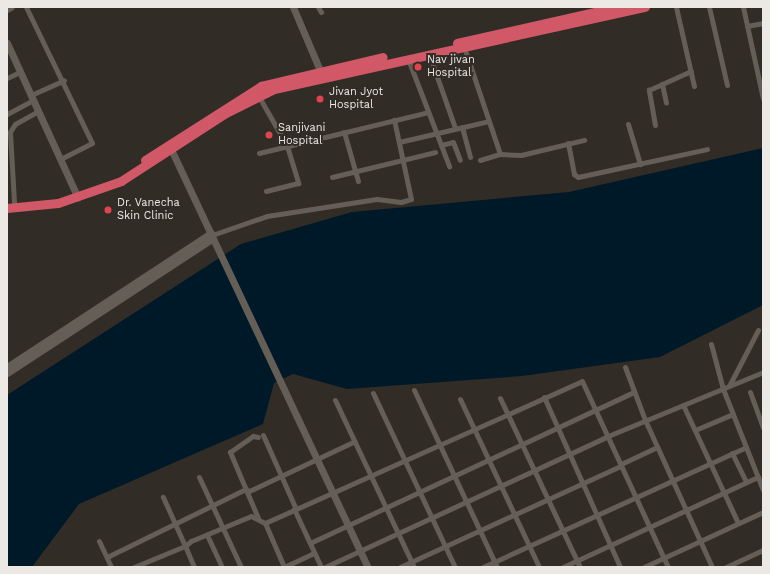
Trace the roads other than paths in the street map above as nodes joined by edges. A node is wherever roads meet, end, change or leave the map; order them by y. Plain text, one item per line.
1 (11, 7) edge
2 (26, 7) edge
3 (293, 7) edge
4 (617, 7) edge
5 (645, 7) edge
6 (676, 7) edge
7 (709, 7) edge
8 (742, 7) edge
9 (7, 9) edge
10 (763, 23) edge
11 (747, 26) junction
12 (7, 43) edge
13 (464, 47) junction
14 (429, 54) junction
15 (408, 58) junction
16 (691, 71) junction
17 (20, 72) junction
18 (321, 74) junction
19 (7, 78) edge
20 (64, 80) junction
21 (662, 84) junction
22 (727, 85) dead end
23 (694, 86) dead end
24 (258, 95) junction
25 (32, 98) junction
26 (763, 100) edge
27 (666, 103) dead end
28 (38, 112) junction
29 (428, 112) junction
30 (7, 114) edge
31 (394, 120) junction
32 (489, 121) junction
33 (628, 124) dead end
34 (655, 125) dead end
35 (462, 127) junction
36 (455, 128) junction
37 (344, 132) junction
38 (436, 132) junction
39 (584, 140) dead end
40 (399, 142) junction
41 (568, 143) junction
42 (441, 145) junction
43 (170, 146) junction
44 (287, 146) junction
45 (707, 149) dead end
46 (435, 152) dead end
47 (259, 153) dead end
48 (500, 154) junction
49 (470, 157) dead end
50 (60, 159) junction
51 (404, 159) junction
52 (460, 160) dead end
53 (480, 160) dead end
54 (640, 164) junction
55 (449, 166) dead end
56 (355, 171) junction
57 (332, 177) dead end
58 (358, 181) dead end
59 (266, 191) dead end
60 (77, 196) junction
61 (11, 202) edge
62 (7, 208) edge
63 (212, 236) junction
64 (758, 330) dead end
65 (711, 344) dead end
66 (7, 367) edge
67 (625, 367) dead end
68 (763, 372) edge
69 (7, 374) edge
70 (729, 386) junction
71 (723, 389) junction
72 (414, 390) dead end
73 (634, 392) junction
74 (750, 392) dead end
75 (373, 393) dead end
76 (544, 397) junction
77 (500, 398) dead end
78 (460, 399) dead end
79 (335, 400) dead end
80 (683, 405) junction
81 (595, 409) junction
82 (507, 413) junction
83 (733, 414) junction
84 (645, 420) junction
85 (557, 426) junction
86 (474, 428) junction
87 (763, 428) edge
88 (695, 430) junction
89 (608, 436) junction
90 (355, 441) junction
91 (521, 442) junction
92 (439, 444) junction
93 (657, 447) junction
94 (746, 447) junction
95 (732, 453) junction
96 (570, 454) junction
97 (488, 458) junction
98 (318, 459) junction
99 (405, 459) junction
100 (711, 463) junction
101 (621, 465) junction
102 (534, 470) junction
103 (453, 474) junction
104 (371, 475) junction
105 (282, 476) junction
106 (199, 477) dead end
107 (758, 477) junction
108 (672, 481) junction
109 (746, 482) junction
110 (583, 483) junction
111 (501, 485) junction
112 (419, 489) junction
113 (247, 490) junction
114 (763, 490) edge
115 (333, 492) junction
116 (724, 493) junction
117 (163, 496) dead end
118 (636, 497) junction
119 (548, 499) junction
120 (466, 501) junction
121 (212, 505) junction
122 (385, 505) junction
123 (295, 509) junction
124 (686, 510) junction
125 (763, 512) edge
126 (515, 515) junction
127 (597, 515) junction
128 (432, 517) junction
129 (258, 518) junction
130 (265, 523) junction
131 (348, 524) junction
132 (738, 524) junction
133 (175, 525) junction
134 (649, 527) junction
135 (222, 528) junction
136 (480, 530) junction
137 (563, 530) junction
138 (398, 533) junction
139 (207, 535) junction
140 (99, 541) dead end
141 (700, 541) junction
142 (310, 543) junction
143 (611, 545) junction
144 (185, 546) junction
145 (446, 546) junction
146 (529, 546) junction
147 (763, 550) edge
148 (360, 551) junction
149 (314, 553) junction
150 (107, 558) junction
151 (663, 558) junction
152 (577, 561) junction
153 (413, 564) edge
154 (496, 564) edge
155 (137, 566) edge
156 (111, 567) edge
157 (194, 567) edge
158 (222, 567) edge
159 (241, 567) edge
160 (284, 567) edge
161 (321, 567) edge
162 (324, 567) edge
163 (368, 567) edge
164 (400, 567) edge
165 (455, 567) edge
166 (483, 567) edge
167 (539, 567) edge
168 (563, 567) edge
169 (580, 567) edge
170 (620, 567) edge
171 (644, 567) edge
172 (668, 567) edge
173 (712, 567) edge
174 (726, 567) edge

1 - 9 street
2 - 20 street
3 - 18 street
4 - 18 highway
5 - 13 highway
6 - 16 street
7 - 22 street
8 - 11 street
10 - 11 street
11 - 26 street
12 - 17 street
13 - 14 highway
13 - 32 street
14 - 15 highway
14 - 36 street
15 - 18 highway
15 - 29 street
16 - 21 street
16 - 23 street
17 - 19 street
17 - 25 street
18 - 24 highway
18 - 43 highway
20 - 25 street
20 - 50 street
21 - 27 street
21 - 34 street
24 - 43 highway
24 - 44 street
25 - 28 street
25 - 30 street
28 - 50 street
28 - 61 street
29 - 31 street
29 - 38 street
31 - 37 street
31 - 40 street
32 - 35 street
32 - 48 street
33 - 54 street
35 - 36 street
35 - 49 street
36 - 38 street
37 - 44 street
37 - 56 street
38 - 40 street
38 - 42 street
39 - 41 street
40 - 51 street
41 - 48 street
41 - 54 street
42 - 52 street
42 - 55 street
43 - 60 highway
43 - 63 street
44 - 47 street
44 - 59 street
45 - 54 street
46 - 51 street
48 - 53 street
50 - 60 street
51 - 56 street
51 - 63 street
56 - 57 street
56 - 58 street
60 - 61 highway
60 - 62 highway
63 - 66 street
63 - 69 street
63 - 98 street
64 - 70 street
65 - 71 street
67 - 73 street
68 - 70 street
70 - 71 street
71 - 80 street
71 - 83 street
72 - 92 street
73 - 81 street
73 - 84 street
74 - 87 street
75 - 99 street
76 - 81 street
76 - 82 street
76 - 85 street
77 - 82 street
78 - 86 street
79 - 90 street
80 - 84 street
80 - 88 street
81 - 85 street
81 - 89 street
82 - 86 street
82 - 91 street
83 - 88 street
83 - 94 street
84 - 89 street
84 - 93 street
85 - 91 street
85 - 96 street
86 - 92 street
86 - 97 street
88 - 100 street
89 - 96 street
89 - 101 street
90 - 98 street
90 - 104 street
91 - 97 street
91 - 102 street
92 - 99 street
92 - 103 street
93 - 101 street
93 - 108 street
94 - 95 street
94 - 107 street
95 - 100 street
95 - 109 street
96 - 102 street
96 - 110 street
97 - 103 street
97 - 111 street
98 - 105 street
98 - 115 street
99 - 104 street
99 - 112 street
100 - 108 street
100 - 116 street
101 - 110 street
101 - 118 street
102 - 111 street
102 - 119 street
103 - 112 street
103 - 120 street
104 - 115 street
104 - 122 street
105 - 113 street
105 - 113 street
105 - 123 street
106 - 121 street
107 - 109 street
107 - 114 street
108 - 118 street
108 - 124 street
109 - 116 street
110 - 119 street
110 - 127 street
111 - 120 street
111 - 126 street
112 - 122 street
112 - 128 street
113 - 121 street
113 - 129 street
115 - 123 street
115 - 131 street
116 - 124 street
116 - 132 street
117 - 133 street
118 - 127 street
118 - 134 street
119 - 126 street
119 - 137 street
120 - 128 street
120 - 136 street
121 - 133 street
121 - 135 street
122 - 131 street
122 - 138 street
123 - 130 street
123 - 142 street
124 - 134 street
124 - 141 street
125 - 132 street
126 - 136 street
126 - 146 street
127 - 137 street
127 - 143 street
128 - 138 street
128 - 145 street
129 - 130 street
129 - 135 street
130 - 160 street
131 - 142 street
131 - 148 street
132 - 141 street
133 - 144 street
133 - 150 street
134 - 143 street
134 - 151 street
135 - 139 street
135 - 159 street
136 - 145 street
136 - 154 street
137 - 146 street
137 - 152 street
138 - 148 street
138 - 153 street
139 - 144 street
139 - 158 street
140 - 150 street
141 - 151 street
141 - 173 street
142 - 149 street
143 - 152 street
143 - 170 street
144 - 155 street
144 - 157 street
145 - 153 street
145 - 165 street
146 - 154 street
146 - 167 street
147 - 174 street
148 - 162 street
148 - 163 street
149 - 160 street
149 - 161 street
150 - 156 street
151 - 171 street
151 - 172 street
152 - 168 street
152 - 169 street
153 - 164 street
154 - 166 street

